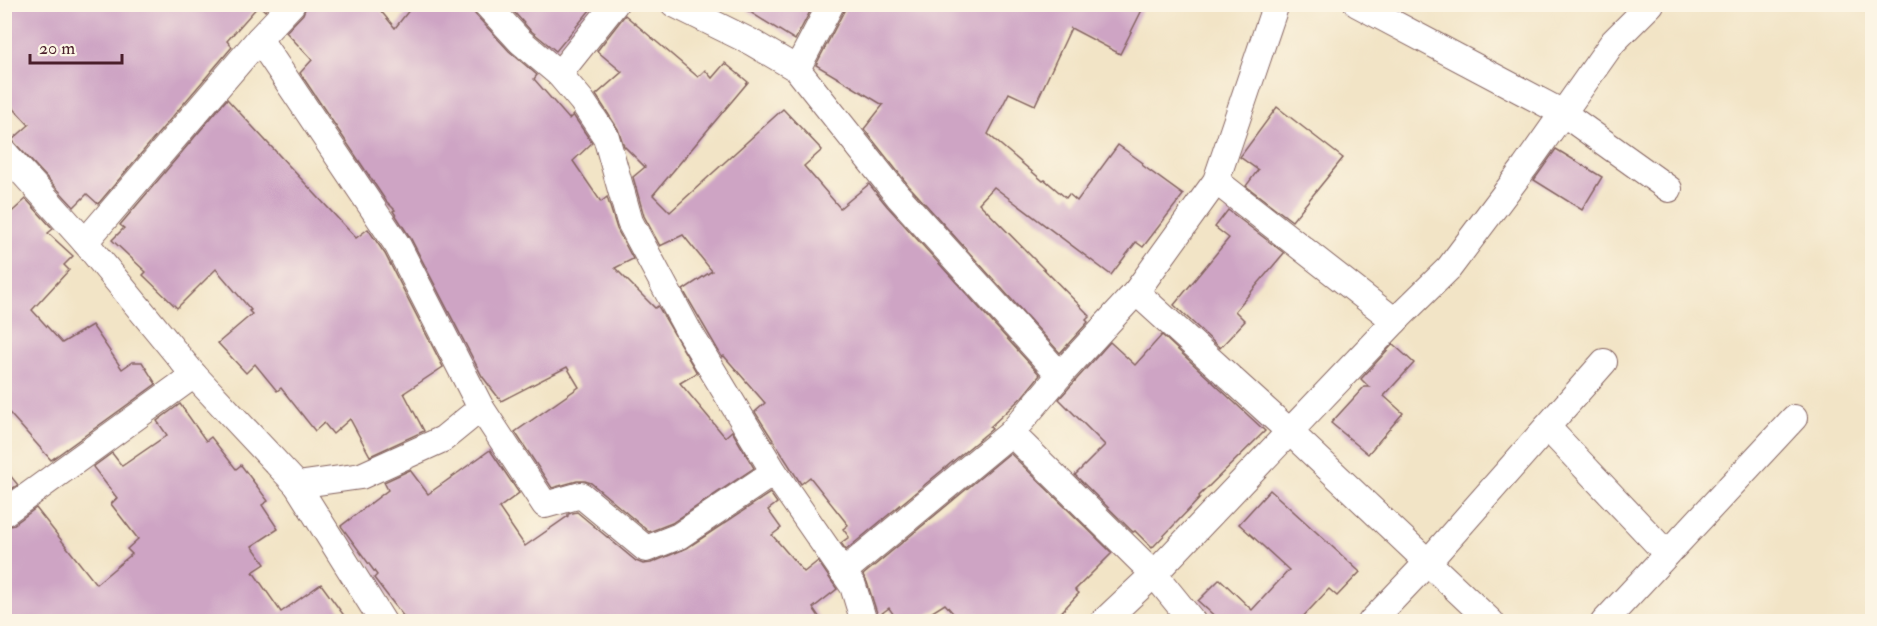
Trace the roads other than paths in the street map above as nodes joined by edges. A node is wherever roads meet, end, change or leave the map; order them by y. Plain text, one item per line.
1 (292, 4) edge
2 (486, 4) edge
3 (615, 4) edge
4 (674, 4) edge
5 (831, 4) edge
6 (1276, 4) edge
7 (1358, 4) edge
8 (1651, 4) edge
9 (259, 39) junction
10 (797, 69) junction
11 (559, 74) junction
12 (1563, 113) junction
13 (4, 152) edge
14 (1215, 181) junction
15 (1670, 189) dead end
16 (86, 242) junction
17 (1136, 292) junction
18 (1395, 321) junction
19 (1604, 362) dead end
20 (194, 375) junction
21 (1060, 375) junction
22 (481, 408) junction
23 (1794, 417) dead end
24 (1547, 427) junction
25 (1290, 432) junction
26 (1011, 433) junction
27 (774, 472) junction
28 (297, 485) junction
29 (4, 513) edge
30 (1667, 554) junction
31 (1428, 562) junction
32 (843, 572) junction
33 (1154, 574) junction
34 (383, 621) edge
35 (864, 621) edge
36 (1103, 621) edge
37 (1193, 621) edge
38 (1371, 621) edge
39 (1491, 621) edge
40 (1604, 621) edge

1 - 9 street
2 - 11 street
3 - 11 street
4 - 10 street
5 - 10 street
6 - 14 street
7 - 12 street
8 - 12 street
9 - 16 street
9 - 22 street
10 - 21 street
11 - 27 street
12 - 15 street
12 - 18 street
13 - 16 street
14 - 17 street
14 - 18 street
16 - 20 street
17 - 21 street
17 - 25 street
18 - 25 street
19 - 24 street
20 - 28 street
20 - 29 street
21 - 26 street
22 - 27 street
22 - 28 street
23 - 30 street
24 - 30 street
24 - 31 street
25 - 31 street
25 - 33 street
26 - 32 street
26 - 33 street
27 - 32 street
28 - 34 street
30 - 40 street
31 - 38 street
31 - 39 street
32 - 35 street
33 - 36 street
33 - 37 street

